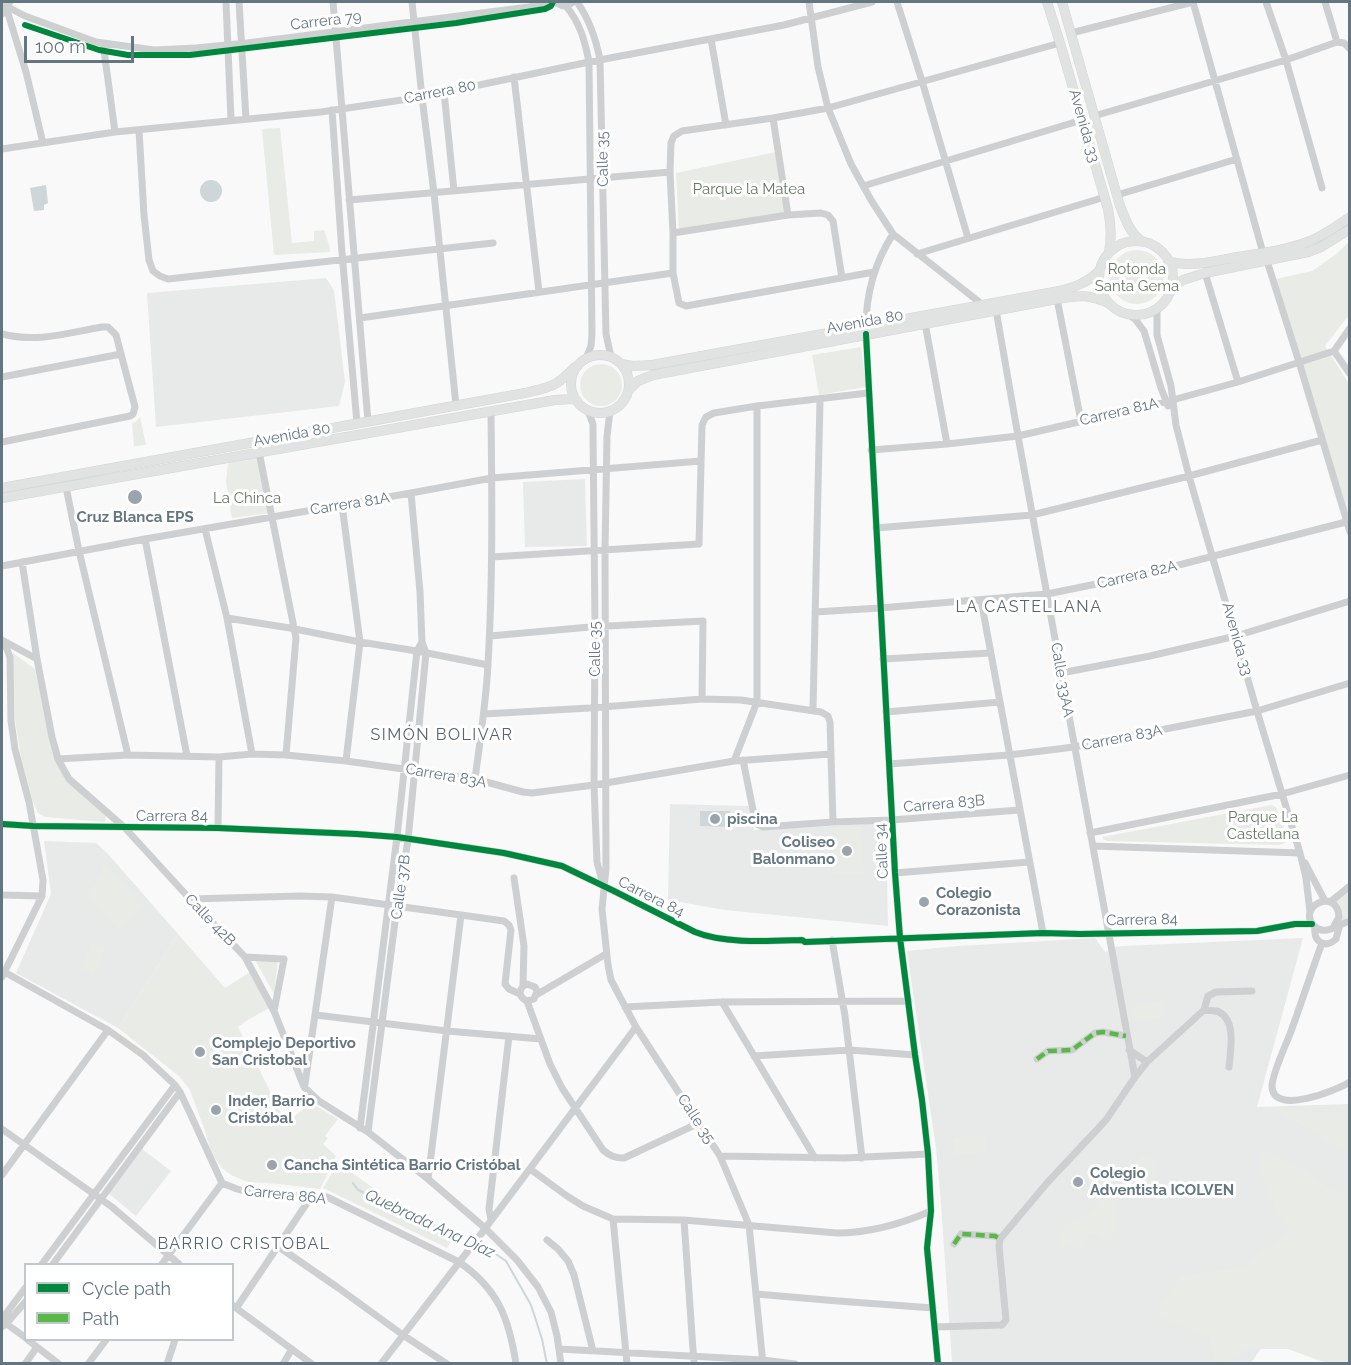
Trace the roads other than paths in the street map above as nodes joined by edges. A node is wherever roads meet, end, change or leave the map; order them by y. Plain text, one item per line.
1 (226, 2) edge
2 (239, 2) edge
3 (333, 2) edge
4 (412, 2) edge
5 (550, 2) edge
6 (555, 2) edge
7 (809, 2) edge
8 (872, 2) edge
9 (897, 2) edge
10 (1047, 2) edge
11 (1062, 2) edge
12 (1193, 2) edge
13 (1266, 2) edge
14 (1325, 2) edge
15 (572, 3) edge
16 (6, 4) edge
17 (2, 14) edge
18 (811, 18) junction
19 (414, 22) junction
20 (335, 32) junction
21 (1071, 33) junction
22 (711, 39) junction
23 (1337, 42) junction
24 (241, 43) junction
25 (1060, 43) junction
26 (103, 44) junction
27 (227, 45) junction
28 (1349, 48) edge
29 (600, 60) junction
30 (1286, 60) junction
31 (589, 62) junction
32 (514, 77) junction
33 (922, 81) junction
34 (1215, 81) junction
35 (444, 92) junction
36 (422, 97) junction
37 (828, 108) junction
38 (341, 109) junction
39 (332, 110) junction
40 (1094, 116) junction
41 (773, 118) junction
42 (246, 119) junction
43 (231, 120) junction
44 (1082, 120) junction
45 (726, 125) junction
46 (139, 130) junction
47 (115, 132) junction
48 (43, 143) junction
49 (2, 149) edge
50 (1237, 159) junction
51 (945, 160) junction
52 (670, 172) junction
53 (603, 178) junction
54 (591, 179) junction
55 (526, 185) junction
56 (863, 186) junction
57 (1322, 188) dead end
58 (454, 191) junction
59 (434, 193) junction
60 (1117, 195) junction
61 (1105, 198) junction
62 (349, 200) junction
63 (788, 215) junction
64 (1350, 217) edge
65 (1350, 229) edge
66 (674, 233) junction
67 (893, 234) junction
68 (968, 238) junction
69 (1141, 241) junction
70 (493, 243) dead end
71 (440, 248) junction
72 (1109, 252) junction
73 (917, 254) junction
74 (1265, 257) junction
75 (353, 258) junction
76 (343, 259) junction
77 (1168, 261) junction
78 (1100, 270) junction
79 (874, 272) junction
80 (673, 273) junction
81 (1205, 273) junction
82 (842, 278) junction
83 (605, 283) junction
84 (591, 285) junction
85 (1172, 287) junction
86 (539, 292) junction
87 (1057, 299) junction
88 (1110, 304) junction
89 (982, 305) junction
90 (445, 306) junction
91 (1157, 308) junction
92 (996, 310) junction
93 (1127, 314) junction
94 (360, 318) junction
95 (925, 323) junction
96 (1350, 328) edge
97 (866, 330) junction
98 (4, 334) edge
99 (1334, 351) junction
100 (121, 354) junction
101 (612, 357) junction
102 (586, 358) junction
103 (1299, 362) junction
104 (621, 364) junction
105 (575, 367) junction
106 (1350, 374) edge
107 (2, 377) edge
108 (1238, 382) junction
109 (628, 391) junction
110 (868, 393) junction
111 (574, 399) junction
112 (820, 399) junction
113 (1170, 401) junction
114 (456, 405) junction
115 (757, 406) junction
116 (588, 411) junction
117 (610, 411) junction
118 (491, 412) junction
119 (368, 421) junction
120 (1081, 421) junction
121 (357, 423) junction
122 (1018, 436) junction
123 (1322, 440) junction
124 (2, 442) edge
125 (947, 444) junction
126 (872, 450) junction
127 (259, 452) junction
128 (701, 460) junction
129 (606, 468) junction
130 (593, 469) junction
131 (1189, 476) junction
132 (492, 478) junction
133 (66, 487) junction
134 (2, 488) edge
135 (411, 494) junction
136 (2, 498) edge
137 (342, 505) junction
138 (1032, 515) junction
139 (272, 517) junction
140 (1346, 522) junction
141 (876, 528) junction
142 (205, 530) junction
143 (1350, 532) edge
144 (145, 539) junction
145 (605, 550) junction
146 (79, 551) junction
147 (594, 552) junction
148 (1213, 556) junction
149 (492, 557) junction
150 (22, 562) junction
151 (2, 566) edge
152 (1047, 594) junction
153 (981, 600) junction
154 (1350, 601) edge
155 (880, 608) junction
156 (815, 612) junction
157 (227, 618) junction
158 (595, 627) junction
159 (605, 627) junction
160 (293, 629) junction
161 (490, 636) junction
162 (1236, 636) junction
163 (2, 640) edge
164 (360, 642) junction
165 (422, 642) junction
166 (417, 651) junction
167 (426, 653) junction
168 (990, 653) junction
169 (37, 659) junction
170 (883, 659) junction
171 (488, 666) junction
172 (1061, 673) junction
173 (1350, 683) edge
174 (702, 699) junction
175 (757, 702) junction
176 (1000, 702) junction
177 (605, 707) junction
178 (595, 708) junction
179 (813, 710) junction
180 (1257, 711) junction
181 (886, 712) junction
182 (484, 714) junction
183 (1074, 747) junction
184 (252, 754) junction
185 (831, 754) junction
186 (128, 755) junction
187 (286, 755) junction
188 (1009, 755) junction
189 (187, 756) junction
190 (219, 757) junction
191 (58, 759) junction
192 (743, 760) junction
193 (346, 761) junction
194 (734, 761) junction
195 (889, 764) junction
196 (404, 768) junction
197 (415, 770) junction
198 (1350, 775) edge
199 (476, 779) junction
200 (606, 783) junction
201 (594, 784) junction
202 (1282, 795) junction
203 (1019, 810) junction
204 (892, 820) junction
205 (833, 822) junction
206 (2, 824) edge
207 (33, 826) junction
208 (125, 828) junction
209 (218, 828) junction
210 (1090, 834) junction
211 (397, 837) junction
212 (408, 840) junction
213 (1093, 846) junction
214 (1300, 853) junction
215 (1029, 862) junction
216 (895, 873) junction
217 (514, 878) dead end
218 (604, 886) junction
219 (1350, 886) edge
220 (2, 895) edge
221 (42, 896) junction
222 (332, 897) junction
223 (190, 899) junction
224 (1328, 901) junction
225 (388, 905) junction
226 (397, 906) junction
227 (461, 915) junction
228 (1312, 920) junction
229 (1350, 921) edge
230 (1337, 925) junction
231 (1043, 933) junction
232 (1108, 933) junction
233 (900, 938) junction
234 (832, 940) junction
235 (1322, 943) junction
236 (606, 954) junction
237 (245, 957) junction
238 (2, 974) edge
239 (523, 986) junction
240 (1252, 991) dead end
241 (520, 994) junction
242 (536, 995) junction
243 (527, 1001) junction
244 (909, 1001) junction
245 (722, 1002) junction
246 (843, 1002) junction
247 (625, 1007) junction
248 (1204, 1010) junction
249 (274, 1011) junction
250 (316, 1015) junction
251 (374, 1021) junction
252 (383, 1022) junction
253 (636, 1027) junction
254 (108, 1030) junction
255 (447, 1031) junction
256 (509, 1036) junction
257 (1126, 1036) junction
258 (541, 1039) junction
259 (850, 1050) junction
260 (1129, 1050) junction
261 (915, 1055) junction
262 (754, 1056) junction
263 (1037, 1059) dead end
264 (1147, 1062) junction
265 (1229, 1067) dead end
266 (1134, 1077) junction
267 (1350, 1082) edge
268 (175, 1085) junction
269 (304, 1087) junction
270 (180, 1092) junction
271 (576, 1108) junction
272 (699, 1123) junction
273 (360, 1128) junction
274 (2, 1129) edge
275 (368, 1132) junction
276 (23, 1143) junction
277 (928, 1154) junction
278 (720, 1156) junction
279 (815, 1158) junction
280 (862, 1158) junction
281 (530, 1169) junction
282 (2, 1175) edge
283 (428, 1179) junction
284 (222, 1183) junction
285 (95, 1194) junction
286 (311, 1197) junction
287 (102, 1200) junction
288 (931, 1211) junction
289 (613, 1219) junction
290 (491, 1220) junction
291 (684, 1220) junction
292 (749, 1225) junction
293 (483, 1231) junction
294 (1000, 1239) junction
295 (547, 1240) dead end
296 (954, 1244) dead end
297 (279, 1247) junction
298 (168, 1256) junction
299 (459, 1262) junction
300 (43, 1263) edge
301 (54, 1263) edge
302 (163, 1263) edge
303 (177, 1263) edge
304 (24, 1290) edge
305 (756, 1294) junction
306 (24, 1302) edge
307 (235, 1306) edge
308 (933, 1308) junction
309 (3, 1322) edge
310 (935, 1327) junction
311 (403, 1335) junction
312 (24, 1337) edge
313 (30, 1341) edge
314 (105, 1341) edge
315 (175, 1341) edge
316 (37, 1347) junction
317 (292, 1349) junction
318 (559, 1349) junction
319 (593, 1351) junction
320 (626, 1353) junction
321 (693, 1360) edge
322 (763, 1362) edge
323 (25, 1364) edge
324 (59, 1364) edge
325 (88, 1364) edge
326 (167, 1364) edge
327 (283, 1364) edge
328 (312, 1364) edge
329 (381, 1364) edge
330 (447, 1364) edge
331 (516, 1364) edge
332 (561, 1364) edge
333 (627, 1364) edge
334 (795, 1364) edge
335 (938, 1364) edge

1 - 27 street
2 - 24 street
3 - 20 street
4 - 19 street
5 - 19 street, Carrera 79
6 - 15 street
7 - 18 street
8 - 18 street, Carrera 80
9 - 33 street
10 - 25 main road, Avenida 33
11 - 21 main road, Avenida 33
12 - 21 street
12 - 34 street
13 - 30 street
14 - 23 street
15 - 29 street, Calle 35
15 - 31 street, Calle 35
16 - 17 street
16 - 26 street, Carrera 79
16 - 48 street
18 - 22 street, Carrera 80
18 - 37 street
19 - 20 street, Carrera 79
19 - 36 street
20 - 24 street, Carrera 79
20 - 38 street
21 - 40 main road, Avenida 33
22 - 29 street, Carrera 80
22 - 45 street
23 - 28 street
23 - 30 street
24 - 27 street, Carrera 79
24 - 42 street
25 - 33 street
25 - 44 main road, Avenida 33
26 - 27 street, Carrera 79
26 - 47 street
27 - 43 street
29 - 31 street, Carrera 80
29 - 53 street, Calle 35
30 - 34 street
30 - 57 street
31 - 32 street, Carrera 80
31 - 54 street, Calle 35
32 - 35 street, Carrera 80
32 - 55 street
33 - 37 street
33 - 51 street
34 - 40 street
34 - 50 street
35 - 36 street, Carrera 80
35 - 58 street
36 - 38 street, Carrera 80
36 - 59 street
37 - 41 street
37 - 56 street
38 - 39 street, Carrera 80
38 - 62 street
39 - 42 street, Carrera 80
39 - 76 street
40 - 60 main road, Avenida 33
41 - 45 street
41 - 63 street
42 - 43 street, Carrera 80
43 - 46 street, Carrera 80
44 - 51 street
44 - 61 main road, Avenida 33
45 - 52 street
46 - 47 street, Carrera 80
46 - 76 street
47 - 48 street, Carrera 80
48 - 49 street, Carrera 80
50 - 60 street
50 - 74 street
51 - 56 street
51 - 68 street
52 - 53 street
52 - 66 street
53 - 54 street
53 - 83 street, Calle 35
54 - 55 street
54 - 84 street, Calle 35
55 - 58 street
55 - 86 street
56 - 67 street
58 - 59 street
59 - 62 street
59 - 71 street
60 - 69 main road, Avenida 33
61 - 68 street
61 - 72 main road, Avenida 33
62 - 75 street
63 - 66 street
63 - 82 street
64 - 74 main road
65 - 74 main road
66 - 80 street
67 - 73 street
67 - 79 street, Calle 34
68 - 73 street
69 - 72 main road
69 - 77 main road
70 - 71 street
71 - 75 street
71 - 90 street
72 - 78 main road
73 - 89 street
74 - 77 main road
74 - 81 main road
74 - 103 street
75 - 76 street
75 - 94 street
76 - 121 street
77 - 85 main road
78 - 88 main road
78 - 89 main road, Avenida 80
79 - 82 street
79 - 97 street, Calle 34
80 - 82 street
80 - 83 street
81 - 85 main road
81 - 108 street
83 - 84 street
83 - 101 street, Calle 35
84 - 86 street
84 - 102 street, Calle 35
85 - 91 main road
86 - 90 street
87 - 88 main road, Avenida 80
87 - 92 main road, Avenida 80
87 - 120 street
88 - 93 main road
89 - 97 main road, Avenida 80
90 - 94 street
90 - 114 street
91 - 93 main road
91 - 113 street, Avenida 33
92 - 95 main road, Avenida 80
92 - 122 street, Calle 33AA
93 - 113 street, Avenida 33
94 - 119 street
95 - 97 main road, Avenida 80
95 - 125 street
96 - 99 street
97 - 104 main road, Avenida 80
97 - 109 main road, Avenida 80
97 - 110 street, Calle 34
98 - 100 street
99 - 103 street, Carrera 81A
99 - 106 street
100 - 107 street
100 - 124 street
101 - 102 main road
101 - 104 main road
102 - 105 main road
103 - 108 street, Carrera 81A
103 - 123 street
104 - 109 main road
105 - 111 main road
105 - 114 main road, Avenida 80
108 - 113 street, Carrera 81A
109 - 117 main road
110 - 112 street
110 - 126 street, Calle 34
111 - 116 main road
111 - 118 main road, Avenida 80
112 - 115 street
112 - 156 street
113 - 120 street, Carrera 81A
113 - 131 street, Avenida 33
114 - 119 main road, Avenida 80
115 - 128 street
115 - 175 street
116 - 117 main road
116 - 130 street, Calle 35
117 - 129 street, Calle 35
118 - 127 main road, Avenida 80
118 - 132 street
119 - 121 main road, Avenida 80
120 - 122 street, Carrera 81A
121 - 134 main road, Avenida 80
122 - 125 street, Carrera 81A
122 - 138 street, Calle 33AA
123 - 131 street
123 - 140 street
125 - 126 street, Carrera 81A
126 - 141 street, Calle 34
127 - 133 main road, Avenida 80
127 - 139 street
128 - 129 street, Carrera 81A
128 - 145 street
129 - 130 street, Carrera 81A
129 - 145 street, Calle 35
130 - 132 street, Carrera 81A
130 - 147 street, Calle 35
131 - 138 street
131 - 148 street, Avenida 33
132 - 135 street, Carrera 81A
132 - 149 street
133 - 136 main road, Avenida 80
133 - 146 street
135 - 137 street, Carrera 81A
135 - 165 street, Calle 37B
137 - 139 street, Carrera 81A
137 - 164 street
138 - 141 street
138 - 152 street, Calle 33AA
139 - 142 street, Carrera 81A
139 - 160 street
140 - 143 street
140 - 148 street, Carrera 82A
141 - 155 street, Calle 34
142 - 144 street, Carrera 81A
142 - 157 street
144 - 146 street, Carrera 81A
144 - 189 street
145 - 147 street
145 - 159 street, Calle 35
146 - 150 street, Carrera 81A
146 - 186 street
147 - 149 street
147 - 158 street, Calle 35
148 - 152 street, Carrera 82A
148 - 162 street, Avenida 33
149 - 161 street
150 - 151 street, Carrera 81A
150 - 169 street, Calle 42B
152 - 153 street, Carrera 82A
152 - 172 street, Calle 33AA
153 - 155 street, Carrera 82A
153 - 168 street
154 - 162 street
155 - 156 street, Carrera 82A
155 - 170 street, Calle 34
156 - 179 street
157 - 160 street
157 - 184 street
158 - 159 street
158 - 161 street
158 - 178 street, Calle 35
159 - 174 street
159 - 177 street, Calle 35
160 - 164 street
160 - 187 street
161 - 171 street
162 - 172 street
162 - 180 street, Avenida 33
163 - 169 street
163 - 207 street
164 - 166 street
164 - 193 street
165 - 166 street, Calle 37B
165 - 167 street, Calle 37B
166 - 167 street
166 - 196 street, Calle 37B
167 - 171 street
167 - 197 street, Calle 37B
168 - 170 street
168 - 176 street
169 - 191 street, Calle 42B
170 - 181 street, Calle 34
171 - 182 street
172 - 183 street, Calle 33AA
173 - 180 street, Carrera 83A
174 - 175 street
174 - 177 street
175 - 179 street
175 - 194 street
176 - 181 street
176 - 188 street
177 - 178 street
177 - 200 street, Calle 35
178 - 182 street
178 - 201 street, Calle 35
179 - 185 street
180 - 183 street, Carrera 83A
180 - 202 street, Avenida 33
181 - 195 street, Calle 34
182 - 199 street
183 - 188 street, Carrera 83A
183 - 210 street, Calle 33AA
184 - 187 street, Carrera 83A
184 - 190 street, Carrera 83A
185 - 192 street, Carrera 83A
185 - 205 street
186 - 189 street, Carrera 83A
186 - 191 street, Carrera 83A
187 - 193 street, Carrera 83A
188 - 195 street, Carrera 83A
188 - 203 street
189 - 190 street, Carrera 83A
190 - 209 street
191 - 208 street, Calle 42B
192 - 194 street, Carrera 83A
192 - 205 street, Carrera 83B
193 - 196 street, Carrera 83A
194 - 200 street, Carrera 83A
195 - 204 street, Calle 34
196 - 197 street, Carrera 83A
196 - 211 street, Calle 37B
197 - 199 street, Carrera 83A
197 - 212 street, Calle 37B
198 - 202 street
199 - 201 street, Carrera 83A
200 - 201 street, Carrera 83A
200 - 218 street, Calle 35
201 - 218 street, Calle 35
202 - 210 street
202 - 214 street, Avenida 33
203 - 204 street, Carrera 83B
203 - 215 street
204 - 205 street, Carrera 83B
204 - 216 street, Calle 34
206 - 207 street, Carrera 84
207 - 208 street, Carrera 84
207 - 221 street
208 - 209 street, Carrera 84
208 - 223 street, Calle 42B
209 - 211 street, Carrera 84
210 - 213 street, Calle 33AA
211 - 212 street, Carrera 84
211 - 225 street, Calle 37B
212 - 218 street, Carrera 84
212 - 226 street, Calle 37B
213 - 214 street
213 - 232 street, Calle 33AA
214 - 224 street, Avenida 33
214 - 228 street, Avenida 33
215 - 216 street
215 - 231 street
216 - 233 street, Calle 34
217 - 239 street
218 - 234 street, Carrera 84
218 - 236 street, Calle 35
219 - 224 street
220 - 221 street
221 - 238 street
222 - 223 street
222 - 225 street
222 - 250 street
223 - 237 street, Calle 42B
224 - 228 street
224 - 230 street
225 - 226 street
225 - 251 street, Calle 37B
226 - 227 street
226 - 252 street, Calle 37B
227 - 241 street
227 - 255 street
228 - 230 street
228 - 232 street, Carrera 84
228 - 235 street, Avenida 33
229 - 230 street
230 - 235 street
231 - 232 street, Carrera 84
231 - 233 street, Carrera 84
232 - 257 street, Calle 33AA
233 - 234 street, Carrera 84
233 - 244 street, Calle 34
234 - 246 street
235 - 267 street
236 - 242 street
236 - 247 street, Calle 35
237 - 249 street, Calle 42B
237 - 249 street
238 - 254 street, Carrera 86A
239 - 241 street
239 - 242 street
240 - 248 street
241 - 243 street
242 - 243 street
243 - 258 street
244 - 246 street
244 - 261 street, Calle 34
245 - 246 street
245 - 247 street
245 - 262 street
246 - 259 street
247 - 253 street, Calle 35
248 - 264 street
248 - 265 street
249 - 269 street, Calle 42B
250 - 251 street
250 - 269 street
251 - 252 street
251 - 273 street, Calle 37B
252 - 255 street
252 - 275 street, Calle 37B
253 - 271 street
253 - 272 street, Calle 35
254 - 268 street, Carrera 86A
254 - 276 street
255 - 256 street
255 - 283 street
256 - 258 street
256 - 290 street
257 - 260 street, Calle 33AA
257 - 263 street
258 - 271 street
259 - 261 street
259 - 262 street
259 - 280 street
260 - 264 street
260 - 266 street, Calle 33AA
261 - 277 street, Calle 34
262 - 279 street
264 - 266 street
266 - 294 street
268 - 270 street, Carrera 86A
268 - 285 street
269 - 273 street, Calle 42B
270 - 284 street, Carrera 86A
270 - 287 street
271 - 272 street
271 - 281 street
272 - 278 street, Calle 35
273 - 275 street, Calle 42B
274 - 276 street
275 - 283 street, Calle 42B
276 - 282 street
276 - 285 street
277 - 280 street
277 - 288 street, Calle 34
278 - 279 street
278 - 292 street, Calle 35
279 - 280 street
281 - 289 street
281 - 290 street
283 - 293 street, Calle 42B
284 - 286 street, Carrera 86A
284 - 298 street
285 - 287 street
285 - 300 street
286 - 297 street
286 - 299 street, Carrera 86A
287 - 298 street
287 - 301 street
288 - 292 street
288 - 308 street, Calle 34
289 - 291 street
289 - 320 street
290 - 293 street
291 - 292 street
291 - 321 street
292 - 305 street, Calle 35
293 - 299 street
293 - 318 street
294 - 296 street
294 - 310 street
295 - 319 street
297 - 307 street
297 - 311 street
298 - 302 street
298 - 303 street
299 - 311 street
299 - 331 street, Carrera 86A
304 - 309 street
305 - 308 street
305 - 322 street, Calle 35
306 - 309 street
307 - 317 street
308 - 310 street, Calle 34
309 - 312 street
310 - 335 street, Calle 34
311 - 329 street
311 - 330 street
313 - 316 street
314 - 325 street
315 - 326 street
316 - 323 street
316 - 324 street
317 - 327 street
317 - 328 street
318 - 319 street
318 - 332 street
319 - 320 street
320 - 321 street
320 - 333 street
321 - 322 street
322 - 334 street

